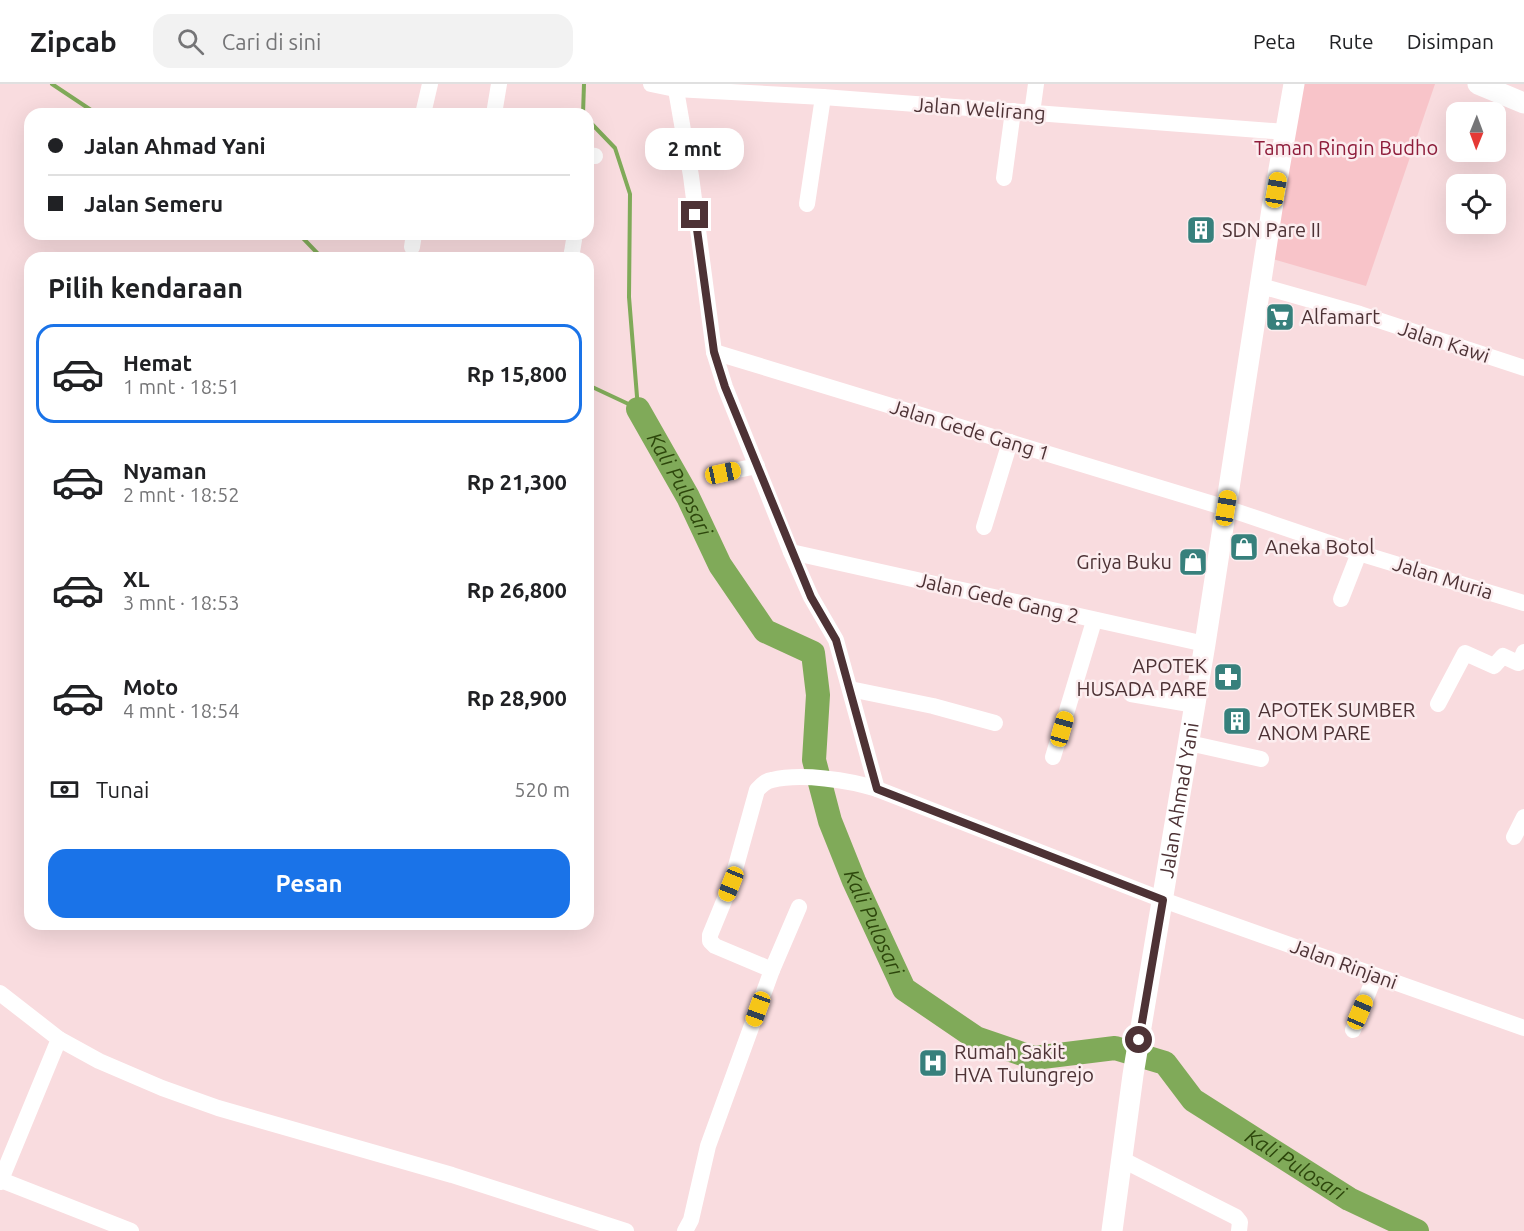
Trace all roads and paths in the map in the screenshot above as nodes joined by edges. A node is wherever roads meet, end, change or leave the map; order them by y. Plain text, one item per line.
1 (430, 84) edge
2 (499, 84) edge
3 (651, 84) edge
4 (1036, 84) edge
5 (1294, 84) edge
6 (1478, 84) edge
7 (675, 87) edge
8 (747, 88) edge
9 (823, 97) junction
10 (1524, 103) edge
11 (424, 108) edge
12 (495, 108) edge
13 (1012, 111) junction
14 (1032, 113) junction
15 (1286, 132) junction
16 (1004, 178) dead end
17 (807, 204) dead end
18 (1261, 286) junction
19 (714, 352) junction
20 (1524, 368) edge
21 (1010, 442) junction
22 (756, 465) junction
23 (723, 473) dead end
24 (1226, 508) junction
25 (984, 528) dead end
26 (791, 552) junction
27 (1359, 553) junction
28 (1341, 599) dead end
29 (1524, 603) edge
30 (1094, 621) junction
31 (1205, 644) junction
32 (1524, 652) edge
33 (850, 689) junction
34 (1131, 694) dead end
35 (1438, 704) dead end
36 (1195, 705) junction
37 (995, 723) dead end
38 (1189, 743) junction
39 (1053, 757) dead end
40 (1261, 759) dead end
41 (877, 789) junction
42 (1524, 817) edge
43 (1514, 837) dead end
44 (1163, 900) junction
45 (799, 907) dead end
46 (772, 970) junction
47 (1375, 975) junction
48 (0, 993) edge
49 (1524, 1028) edge
50 (1353, 1030) dead end
51 (59, 1039) junction
52 (1123, 1160) junction
53 (0, 1181) edge
54 (131, 1231) edge
55 (626, 1231) edge
56 (686, 1231) edge
57 (1112, 1231) edge
58 (1239, 1231) edge

1 - 11 street
2 - 12 street
3 - 7 street, Jalan Welirang
4 - 14 street
5 - 15 main road, Jalan Ahmad Yani
6 - 10 main road
7 - 8 street, Jalan Welirang
7 - 19 street
8 - 9 street, Jalan Welirang
9 - 13 street, Jalan Welirang
9 - 17 street
13 - 14 street, Jalan Welirang
13 - 16 street
14 - 15 street, Jalan Welirang
15 - 18 main road, Jalan Ahmad Yani
18 - 20 street, Jalan Kawi
18 - 24 main road, Jalan Ahmad Yani
19 - 21 street, Jalan Gede Gang 1
19 - 22 street
21 - 24 street, Jalan Gede Gang 1
21 - 25 street
22 - 23 street
22 - 26 street
24 - 27 street, Jalan Muria
24 - 31 main road, Jalan Ahmad Yani
26 - 30 street, Jalan Gede Gang 2
26 - 33 street
27 - 28 street
27 - 29 street, Jalan Muria
30 - 31 street, Jalan Gede Gang 2
30 - 39 street
31 - 36 main road, Jalan Ahmad Yani
32 - 35 street
33 - 37 street
33 - 41 street
34 - 36 street
36 - 38 main road, Jalan Ahmad Yani
38 - 40 street
38 - 44 main road, Jalan Ahmad Yani
41 - 44 street, Jalan Rinjani
41 - 46 street, Jalan Rinjani
42 - 43 street
44 - 47 street, Jalan Rinjani
44 - 52 main road, Jalan Ahmad Yani
45 - 46 street
46 - 56 street
47 - 49 street, Jalan Rinjani
47 - 50 street
48 - 51 street
51 - 53 street
51 - 55 street
52 - 57 main road, Jalan Ahmad Yani
52 - 58 street
53 - 54 street

